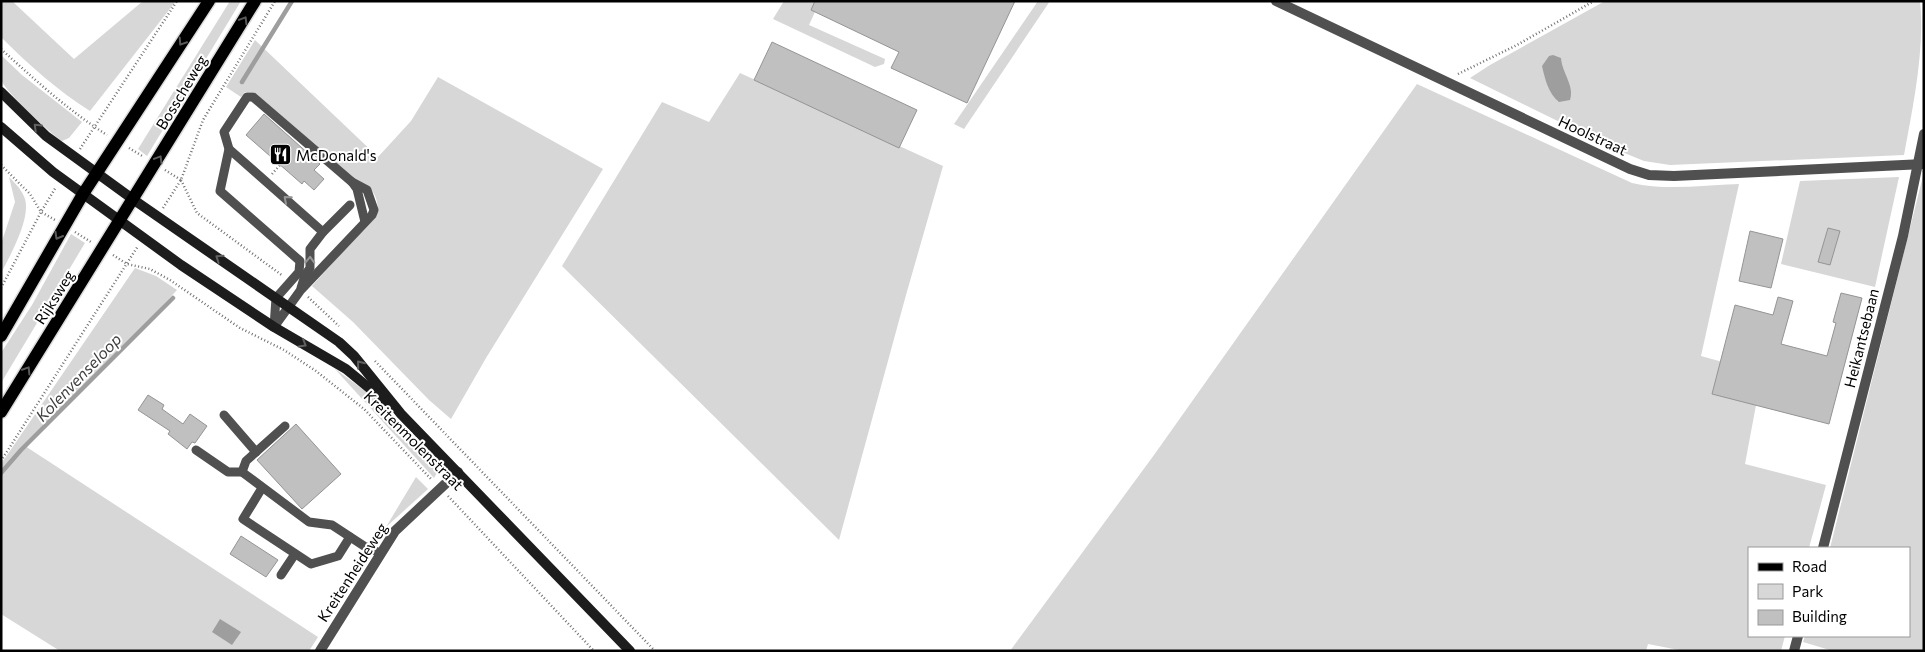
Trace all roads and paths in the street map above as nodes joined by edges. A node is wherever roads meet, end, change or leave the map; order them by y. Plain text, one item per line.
1 (177, 1) edge
2 (209, 1) edge
3 (256, 1) edge
4 (275, 1) edge
5 (1276, 1) edge
6 (1594, 1) edge
7 (1, 49) edge
8 (1450, 84) junction
9 (1, 92) edge
10 (94, 126) junction
11 (1, 127) edge
12 (1924, 134) edge
13 (118, 141) junction
14 (229, 149) junction
15 (156, 164) junction
16 (1, 165) edge
17 (1921, 165) edge
18 (97, 172) junction
19 (83, 194) junction
20 (134, 200) junction
21 (350, 205) dead end
22 (41, 212) junction
23 (120, 221) junction
24 (64, 226) junction
25 (324, 232) junction
26 (103, 249) junction
27 (127, 264) junction
28 (1, 288) edge
29 (300, 291) junction
30 (276, 298) junction
31 (289, 307) junction
32 (274, 327) junction
33 (1, 336) edge
34 (390, 376) dead end
35 (1, 412) edge
36 (401, 414) junction
37 (224, 415) dead end
38 (285, 426) dead end
39 (196, 450) dead end
40 (256, 452) junction
41 (1, 461) edge
42 (242, 472) junction
43 (458, 472) junction
44 (440, 487) junction
45 (262, 488) junction
46 (350, 537) junction
47 (1823, 547) edge
48 (295, 554) junction
49 (380, 554) junction
50 (281, 575) dead end
51 (1798, 637) edge
52 (320, 651) edge
53 (594, 651) edge
54 (630, 651) edge
55 (655, 651) edge
56 (1794, 651) edge

1 - 10 path
2 -> 13 main road, Bosscheweg
15 -> 3 main road, Bosscheweg
4 - 15 path
5 - 8 street, Hoolstraat
6 - 8 path
7 - 10 path
8 - 17 street, Hoolstraat
18 -> 9 street, Kreitenmolenstraat
10 - 13 path
11 - 19 street, Kreitenmolenstraat
12 - 17 street, Heikantsebaan
13 - 15 path
13 - 18 main road, Bosscheweg
25 -> 14 lane
14 - 29 lane
14 - 30 lane
15 - 20 main road, Bosscheweg
16 - 22 path
17 - 47 street, Heikantsebaan
18 - 19 main road, Rijksweg
18 - 20 street, Kreitenmolenstraat
19 - 23 street, Kreitenmolenstraat
19 - 24 main road, Rijksweg
20 - 23 main road, Rijksweg
30 -> 20 street, Kreitenmolenstraat
21 - 25 lane
22 - 24 path, Kreitenmolenstraat
22 - 28 path
23 - 26 main road, Rijksweg
23 - 32 street, Kreitenmolenstraat
24 - 26 path, Kreitenmolenstraat
24 -> 33 main road, Rijksweg
29 -> 25 lane
26 - 27 path, Kreitenmolenstraat
35 -> 26 main road, Rijksweg
27 - 41 path
27 - 44 path, Kreitenmolenstraat
29 - 31 lane
30 - 31 street, Kreitenmolenstraat
30 - 32 lane
31 - 32 lane
36 -> 31 street, Kreitenmolenstraat
32 -> 36 street, Kreitenmolenstraat
34 - 55 path, Kreitenmolenstraat
36 - 43 street, Kreitenmolenstraat
37 - 40 lane
38 - 40 lane
39 - 42 lane
40 - 42 lane
42 - 45 lane
43 - 44 street, Kreitenheideweg
43 - 54 street, Kreitenmolenstraat
44 - 49 street, Kreitenheideweg
44 - 53 path, Kreitenmolenstraat
45 - 46 lane
45 - 48 lane
46 - 48 lane
46 - 49 lane
48 - 50 lane
49 - 52 street, Kreitenheideweg
51 - 56 street

